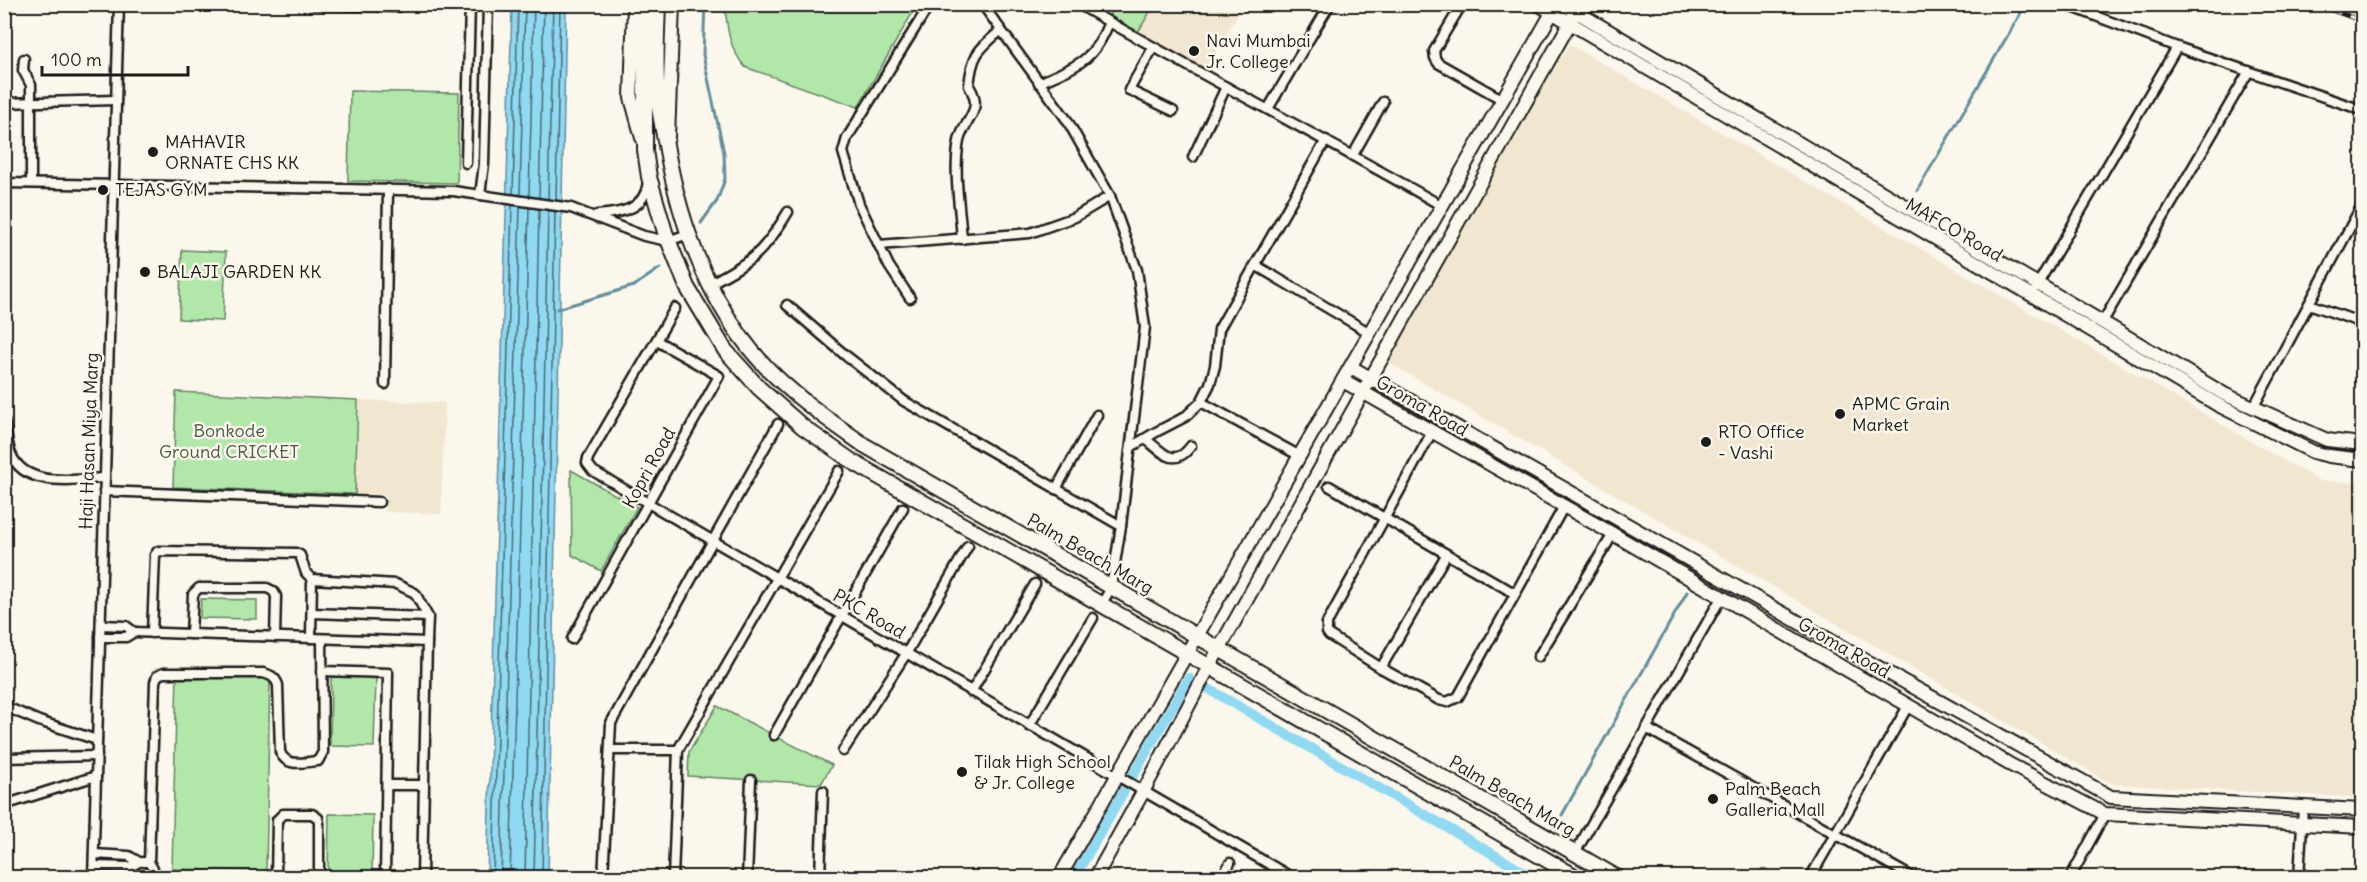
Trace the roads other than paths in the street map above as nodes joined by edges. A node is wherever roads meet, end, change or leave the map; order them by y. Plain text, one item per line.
1 (118, 4) edge
2 (313, 4) edge
3 (398, 4) edge
4 (470, 4) edge
5 (488, 4) edge
6 (634, 4) edge
7 (645, 4) edge
8 (658, 4) edge
9 (673, 4) edge
10 (930, 4) edge
11 (982, 4) edge
12 (1078, 4) edge
13 (1330, 4) edge
14 (1462, 4) edge
15 (1538, 4) edge
16 (1563, 4) edge
17 (2064, 4) edge
18 (1094, 8) edge
19 (1555, 9) edge
20 (1576, 12) junction
21 (1109, 22) junction
22 (1570, 24) junction
23 (1000, 31) junction
24 (2177, 47) junction
25 (1153, 48) junction
26 (24, 59) dead end
27 (2250, 71) junction
28 (1039, 83) junction
29 (1226, 87) junction
30 (652, 99) junction
31 (116, 100) junction
32 (1503, 100) junction
33 (30, 101) junction
34 (1383, 102) dead end
35 (4, 103) edge
36 (1268, 109) junction
37 (2362, 110) edge
38 (1173, 111) dead end
39 (1326, 140) junction
40 (645, 150) junction
41 (667, 150) junction
42 (1353, 155) junction
43 (1193, 157) dead end
44 (466, 163) dead end
45 (649, 177) junction
46 (4, 183) edge
47 (31, 183) junction
48 (113, 183) junction
49 (388, 189) junction
50 (483, 195) junction
51 (1110, 196) junction
52 (2362, 205) edge
53 (1442, 206) junction
54 (788, 212) dead end
55 (594, 215) junction
56 (688, 234) junction
57 (963, 239) junction
58 (668, 241) junction
59 (879, 245) junction
60 (1255, 265) junction
61 (709, 284) junction
62 (2034, 290) junction
63 (910, 298) dead end
64 (2309, 304) junction
65 (787, 305) dead end
66 (675, 308) dead end
67 (2362, 322) edge
68 (2102, 323) junction
69 (1371, 333) junction
70 (657, 340) junction
71 (1351, 366) junction
72 (1371, 378) junction
73 (1343, 381) junction
74 (385, 384) dead end
75 (1363, 393) junction
76 (2224, 394) junction
77 (1201, 402) junction
78 (2218, 405) junction
79 (2253, 408) junction
80 (1097, 415) dead end
81 (4, 421) edge
82 (778, 424) dead end
83 (1432, 432) junction
84 (1146, 439) junction
85 (2362, 444) edge
86 (1191, 446) dead end
87 (1131, 447) junction
88 (1300, 456) junction
89 (2362, 459) edge
90 (839, 471) dead end
91 (105, 478) junction
92 (1329, 486) dead end
93 (1056, 489) junction
94 (104, 491) junction
95 (380, 502) dead end
96 (648, 504) junction
97 (903, 508) dead end
98 (1563, 508) junction
99 (1383, 519) junction
100 (1121, 526) junction
101 (1613, 534) junction
102 (712, 541) junction
103 (968, 546) dead end
104 (1446, 555) junction
105 (312, 579) junction
106 (777, 579) junction
107 (1035, 584) dead end
108 (1111, 588) junction
109 (1514, 593) junction
110 (1721, 598) junction
111 (1101, 605) junction
112 (312, 614) junction
113 (841, 616) junction
114 (428, 617) junction
115 (1093, 618) dead end
116 (101, 625) junction
117 (134, 632) junction
118 (152, 633) junction
119 (191, 634) junction
120 (1198, 636) junction
121 (100, 637) junction
122 (275, 637) junction
123 (312, 638) junction
124 (322, 639) junction
125 (572, 639) dead end
126 (428, 642) junction
127 (1220, 648) junction
128 (906, 654) junction
129 (1187, 655) junction
130 (1538, 657) dead end
131 (1209, 667) junction
132 (1381, 668) junction
133 (322, 671) junction
134 (971, 692) junction
135 (4, 706) edge
136 (1908, 706) junction
137 (1029, 726) junction
138 (1646, 728) junction
139 (774, 735) dead end
140 (97, 740) junction
141 (2020, 747) junction
142 (610, 750) junction
143 (678, 750) junction
144 (843, 751) dead end
145 (97, 756) junction
146 (4, 758) edge
147 (2009, 764) junction
148 (96, 776) junction
149 (1117, 777) junction
150 (751, 780) dead end
151 (387, 784) junction
152 (423, 785) junction
153 (824, 791) dead end
154 (1143, 792) junction
155 (4, 805) edge
156 (2303, 807) junction
157 (2362, 810) edge
158 (2105, 814) junction
159 (2302, 824) junction
160 (2362, 827) edge
161 (1835, 834) junction
162 (1575, 853) junction
163 (94, 855) junction
164 (144, 862) junction
165 (1230, 863) dead end
166 (93, 872) edge
167 (82, 878) edge
168 (158, 878) edge
169 (276, 878) edge
170 (319, 878) edge
171 (385, 878) edge
172 (422, 878) edge
173 (603, 878) edge
174 (673, 878) edge
175 (747, 878) edge
176 (820, 878) edge
177 (1059, 878) edge
178 (1095, 878) edge
179 (1222, 878) edge
180 (1293, 878) edge
181 (1578, 878) edge
182 (1618, 878) edge
183 (1810, 878) edge
184 (1914, 878) edge
185 (2070, 878) edge
186 (2299, 878) edge

1 - 31 street, Haji Hasan Miya Marg
2 - 3 street
4 - 44 street
5 - 50 street
6 - 40 main road
7 - 30 main road
8 - 30 main road
9 - 41 main road
10 - 59 street
11 - 23 street
12 - 18 street
13 - 36 street
14 - 32 street
15 - 19 main road, MAFCO Road
16 - 20 main road, MAFCO Road
17 - 24 street
18 - 21 street
19 - 22 main road, MAFCO Road
19 - 32 main road
20 - 22 main road
20 - 62 main road, MAFCO Road
21 - 25 street
21 - 28 street
22 - 62 main road, MAFCO Road
22 - 72 main road
23 - 28 street
23 - 57 street
24 - 27 street
24 - 62 street
25 - 29 street
25 - 38 street
26 - 33 street
27 - 37 street
27 - 68 street
28 - 51 street
29 - 36 street
29 - 43 street
30 - 40 main road
30 - 41 main road, Palm Beach Marg
31 - 33 street
31 - 48 street, Haji Hasan Miya Marg
32 - 53 main road
33 - 35 street
33 - 47 street
34 - 42 street
36 - 39 street
39 - 42 street
39 - 60 street
40 - 45 main road
41 - 56 main road, Palm Beach Marg
42 - 53 street
45 - 55 street
45 - 58 main road
46 - 47 street
47 - 48 street
48 - 49 street
48 - 91 street, Haji Hasan Miya Marg
49 - 50 street
49 - 74 street
50 - 55 street
51 - 57 street
51 - 87 street
52 - 64 street
53 - 69 main road
54 - 61 street
55 - 58 street
56 - 58 street
56 - 61 main road, Palm Beach Marg
57 - 59 street
58 - 111 main road
59 - 63 street
60 - 69 street
60 - 77 street
61 - 108 main road, Palm Beach Marg
62 - 68 main road, MAFCO Road
62 - 78 main road, MAFCO Road
64 - 67 street
64 - 79 street
65 - 93 street
66 - 70 street, PKC Road
68 - 76 main road, MAFCO Road
69 - 71 main road
70 - 96 street, PKC Road
70 - 96 street, Kopri Road
71 - 72 main road, Groma Road
71 - 73 main road
72 - 75 main road
72 - 141 main road, Groma Road
73 - 75 main road, Groma Road
73 - 88 main road
75 - 83 main road, Groma Road
75 - 127 main road
76 - 78 main road
76 - 79 main road, MAFCO Road
77 - 84 street
77 - 88 street
78 - 89 main road, MAFCO Road
79 - 85 main road, MAFCO Road
80 - 93 street
81 - 91 street
82 - 102 street
83 - 98 main road, Groma Road
83 - 99 street
84 - 86 street
84 - 87 street
87 - 100 street
88 - 120 main road
90 - 106 street
91 - 94 street, Haji Hasan Miya Marg
92 - 99 street
93 - 100 street
94 - 95 street
94 - 116 street, Haji Hasan Miya Marg
96 - 102 street, PKC Road
96 - 125 street, Kopri Road
97 - 113 street
98 - 101 main road, Groma Road
98 - 109 street
99 - 104 street
99 - 132 street
100 - 108 street
101 - 110 main road, Groma Road
101 - 130 street
102 - 106 street, PKC Road
102 - 142 street
103 - 128 street
104 - 109 street
104 - 132 street
105 - 112 street
105 - 114 street
105 - 118 street
106 - 113 street, PKC Road
106 - 143 street
107 - 134 street
108 - 111 street
108 - 120 main road, Palm Beach Marg
109 - 132 street
110 - 136 main road, Groma Road
110 - 138 street
111 - 129 main road
112 - 114 street
112 - 123 street
113 - 128 street, PKC Road
113 - 139 street
114 - 126 street
115 - 137 street
116 - 117 street
116 - 121 street, Haji Hasan Miya Marg
117 - 118 street
117 - 121 street
118 - 119 street
119 - 122 street
119 - 122 street
120 - 127 main road, Palm Beach Marg
120 - 129 main road
121 - 140 street, Haji Hasan Miya Marg
122 - 123 street
123 - 124 street
124 - 126 street
124 - 133 street
126 - 152 street
127 - 131 main road
127 - 162 main road, Palm Beach Marg
128 - 134 street, PKC Road
128 - 144 street
129 - 131 main road
129 - 149 main road
131 - 154 main road
131 - 181 main road
133 - 151 street
133 - 164 street
134 - 137 street, PKC Road
135 - 140 street
136 - 147 main road, Groma Road
136 - 161 street
137 - 149 street, PKC Road
138 - 161 street
138 - 162 street
140 - 145 street, Haji Hasan Miya Marg
141 - 147 main road
141 - 156 main road, Groma Road
142 - 143 street
142 - 173 street
143 - 174 street
145 - 146 street
145 - 148 street, Haji Hasan Miya Marg
147 - 158 main road, Groma Road
148 - 155 street
148 - 163 street, Haji Hasan Miya Marg
149 - 154 street, PKC Road
149 - 177 main road
150 - 175 street
151 - 152 street
151 - 171 street
152 - 172 street
153 - 176 street
154 - 178 main road
154 - 180 street, PKC Road
156 - 157 main road, Groma Road
156 - 159 street
158 - 159 main road, Groma Road
158 - 185 street
159 - 160 main road, Groma Road
159 - 186 street
161 - 183 street
161 - 184 street
162 - 182 main road, Palm Beach Marg
163 - 164 street
163 - 166 street, Haji Hasan Miya Marg
164 - 166 street
164 - 168 street
165 - 179 street
166 - 167 street
169 - 170 street

